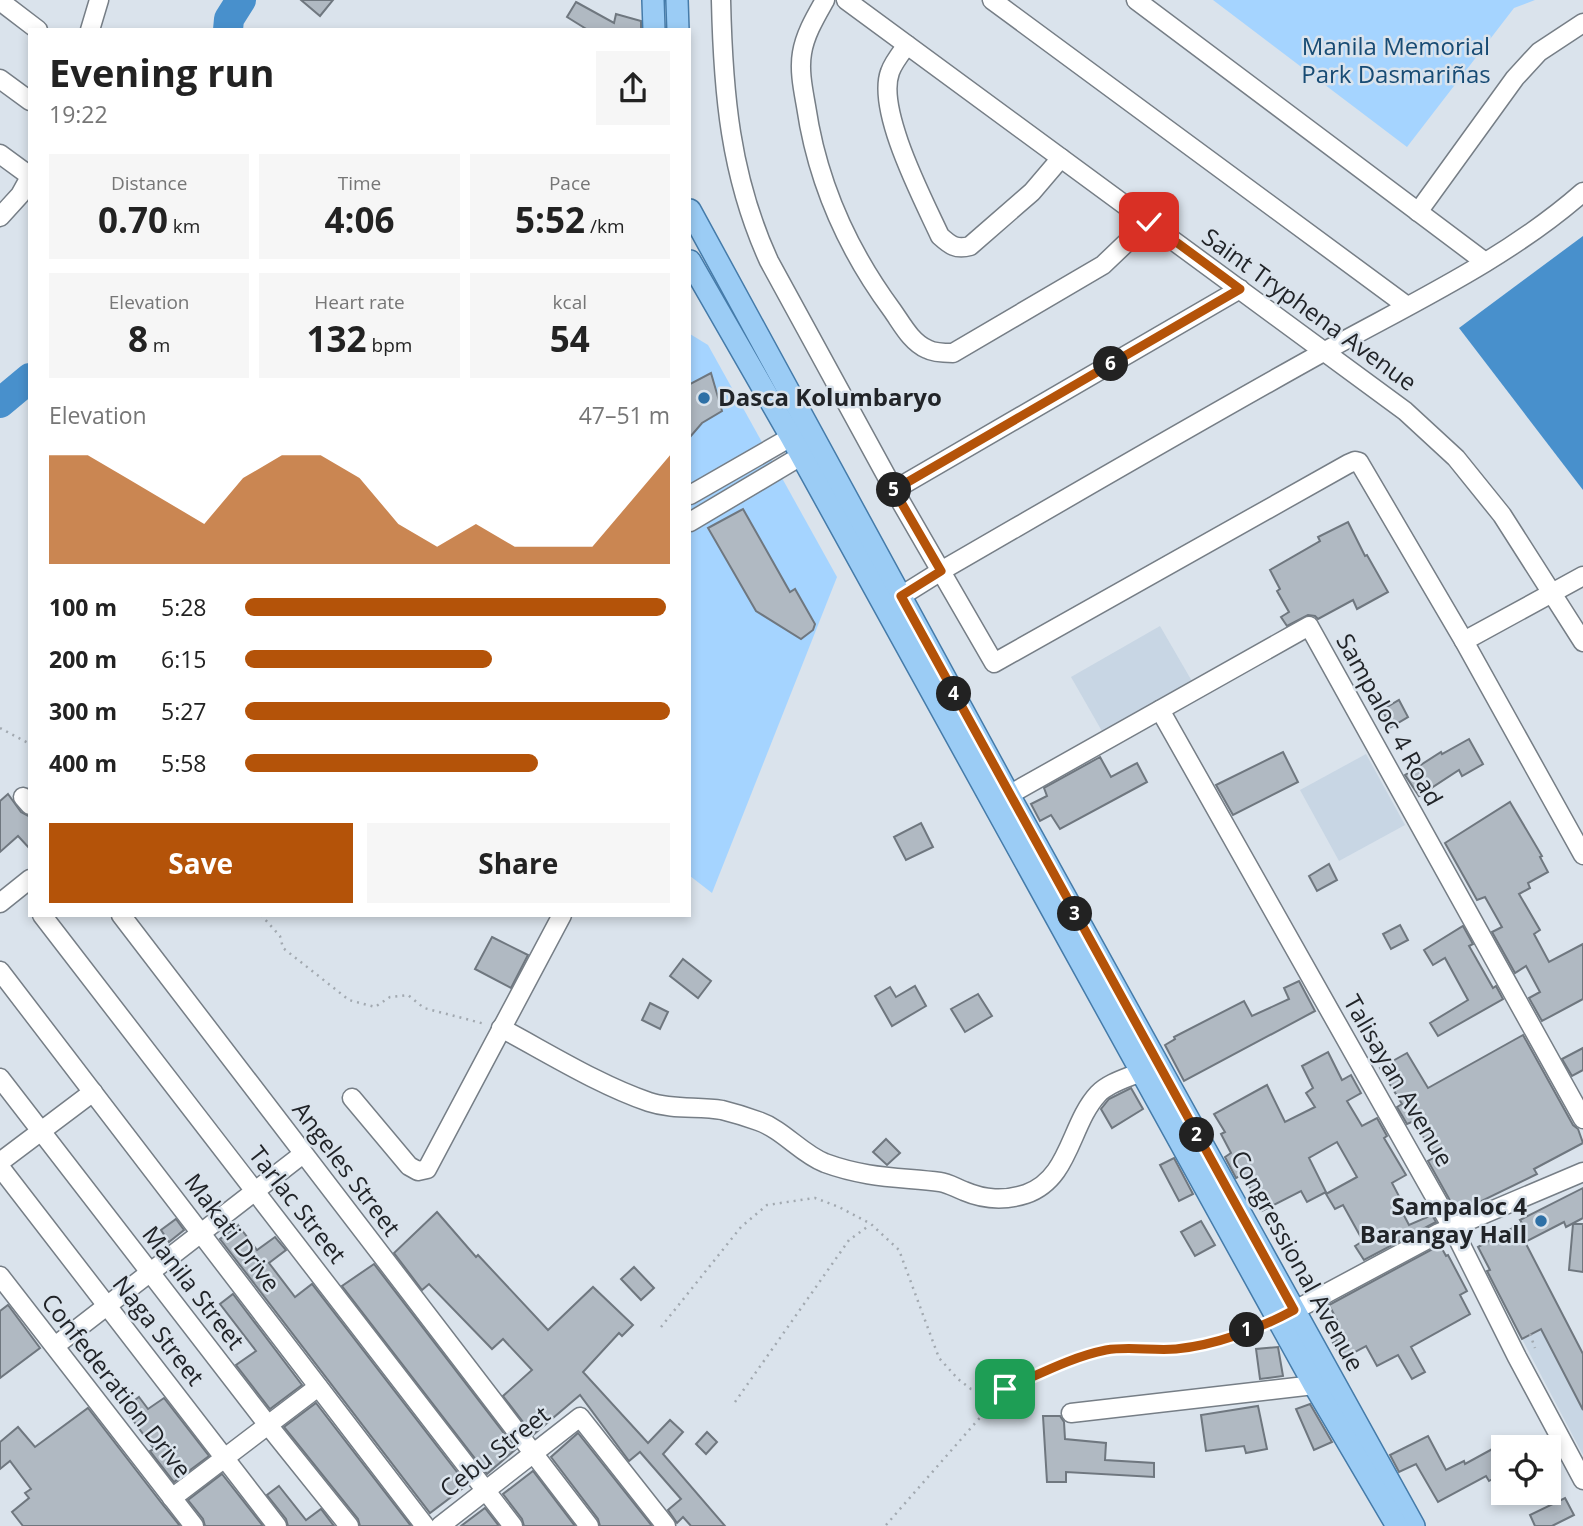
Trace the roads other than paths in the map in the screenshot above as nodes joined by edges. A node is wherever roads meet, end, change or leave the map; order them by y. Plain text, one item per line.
1 (99, 0) edge
2 (653, 0) edge
3 (677, 0) edge
4 (721, 0) edge
5 (825, 0) edge
6 (846, 0) edge
7 (992, 0) edge
8 (1136, 0) edge
9 (0, 1) edge
10 (1583, 23) edge
11 (35, 28) edge
12 (91, 28) edge
13 (654, 28) edge
14 (678, 28) edge
15 (907, 45) junction
16 (0, 79) edge
17 (28, 100) edge
18 (0, 154) edge
19 (1061, 158) junction
20 (28, 175) edge
21 (28, 181) edge
22 (1583, 192) edge
23 (691, 212) edge
24 (1418, 212) junction
25 (0, 217) edge
26 (1149, 222) junction
27 (1485, 262) junction
28 (691, 263) edge
29 (1240, 289) junction
30 (1406, 306) junction
31 (1325, 351) junction
32 (791, 437) junction
33 (814, 438) junction
34 (801, 456) junction
35 (744, 464) junction
36 (756, 485) junction
37 (894, 490) junction
38 (691, 494) edge
39 (691, 521) edge
40 (941, 571) junction
41 (1583, 576) edge
42 (1552, 593) junction
43 (901, 596) junction
44 (1464, 641) junction
45 (1583, 642) edge
46 (1160, 710) junction
47 (1001, 799) junction
48 (1583, 855) edge
49 (27, 889) edge
50 (0, 903) edge
51 (44, 917) edge
52 (123, 917) edge
53 (561, 917) edge
54 (0, 971) edge
55 (502, 1028) junction
56 (1141, 1072) junction
57 (0, 1077) edge
58 (93, 1092) junction
59 (352, 1098) dead end
60 (1583, 1119) edge
61 (41, 1131) junction
62 (303, 1154) junction
63 (0, 1165) edge
64 (1583, 1172) edge
65 (256, 1191) junction
66 (1453, 1229) junction
67 (201, 1233) junction
68 (150, 1272) junction
69 (0, 1276) edge
70 (108, 1306) junction
71 (1286, 1314) junction
72 (55, 1346) junction
73 (1314, 1385) junction
74 (318, 1387) junction
75 (1071, 1413) dead end
76 (268, 1425) junction
77 (533, 1453) junction
78 (225, 1458) junction
79 (1583, 1480) edge
80 (486, 1490) junction
81 (172, 1498) junction
82 (194, 1526) edge
83 (277, 1526) edge
84 (349, 1526) edge
85 (425, 1526) edge
86 (440, 1526) edge
87 (513, 1526) edge
88 (589, 1526) edge
89 (666, 1526) edge
90 (1397, 1526) edge
91 (1414, 1526) edge

1 - 12 street
2 - 13 main road
3 - 14 main road
4 - 37 street
5 - 26 street
6 - 15 street, Saint Tryphena Avenue
7 - 30 street
8 - 24 street
9 - 11 street
10 - 24 street
15 - 19 street, Saint Tryphena Avenue
15 - 19 street
16 - 17 street
18 - 20 street
19 - 26 street, Saint Tryphena Avenue
21 - 25 street
22 - 27 street
23 - 33 main road, Congressional Avenue
24 - 27 street
26 - 29 street, Saint Tryphena Avenue
27 - 30 street
28 - 32 main road, Congressional Avenue
29 - 31 street, Saint Tryphena Avenue
29 - 37 street
30 - 31 street
31 - 40 street
31 - 42 street, Saint Tryphena Avenue
32 - 33 street
32 - 34 main road, Congressional Avenue
32 - 35 street
33 - 34 street
33 - 43 main road, Congressional Avenue
34 - 36 street
34 - 47 main road, Congressional Avenue
35 - 36 street
35 - 38 street
36 - 39 street
37 - 40 street
40 - 43 street
40 - 44 street
41 - 42 street
42 - 44 street
42 - 45 street, Saint Tryphena Avenue
43 - 47 main road, Congressional Avenue
44 - 48 street
46 - 47 street, Sampaloc 4 Road
46 - 60 street, Sampaloc 4 Road
46 - 66 street, Talisayan Avenue
47 - 56 main road, Congressional Avenue
47 - 71 main road, Congressional Avenue
49 - 50 street
51 - 65 street, Tarlac Street
52 - 62 street, Angeles Street
53 - 55 street
54 - 58 street, Makati Drive
55 - 56 street
55 - 59 street
56 - 71 main road, Congressional Avenue
57 - 61 street, Manila Street
58 - 61 street
58 - 67 street, Makati Drive
61 - 63 street
61 - 68 street, Manila Street
62 - 65 street
62 - 77 street, Angeles Street
63 - 70 street, Naga Street
64 - 66 street
65 - 67 street
65 - 80 street, Tarlac Street
66 - 71 street
66 - 79 street, Talisayan Avenue
67 - 68 street
67 - 74 street, Makati Drive
68 - 70 street
68 - 76 street, Manila Street
69 - 72 street, Confederation Drive
70 - 72 street
70 - 78 street, Naga Street
71 - 73 main road, Congressional Avenue
71 - 91 main road, Congressional Avenue
72 - 81 street, Confederation Drive
73 - 75 street
73 - 90 main road, Congressional Avenue
74 - 76 street
74 - 85 street, Makati Drive
76 - 78 street
76 - 84 street, Manila Street
77 - 80 street, Cebu Street
77 - 88 street, Angeles Street
77 - 89 street, Cebu Street
78 - 81 street
78 - 83 street, Naga Street
80 - 86 street, Cebu Street
80 - 87 street, Tarlac Street
81 - 82 street, Confederation Drive

